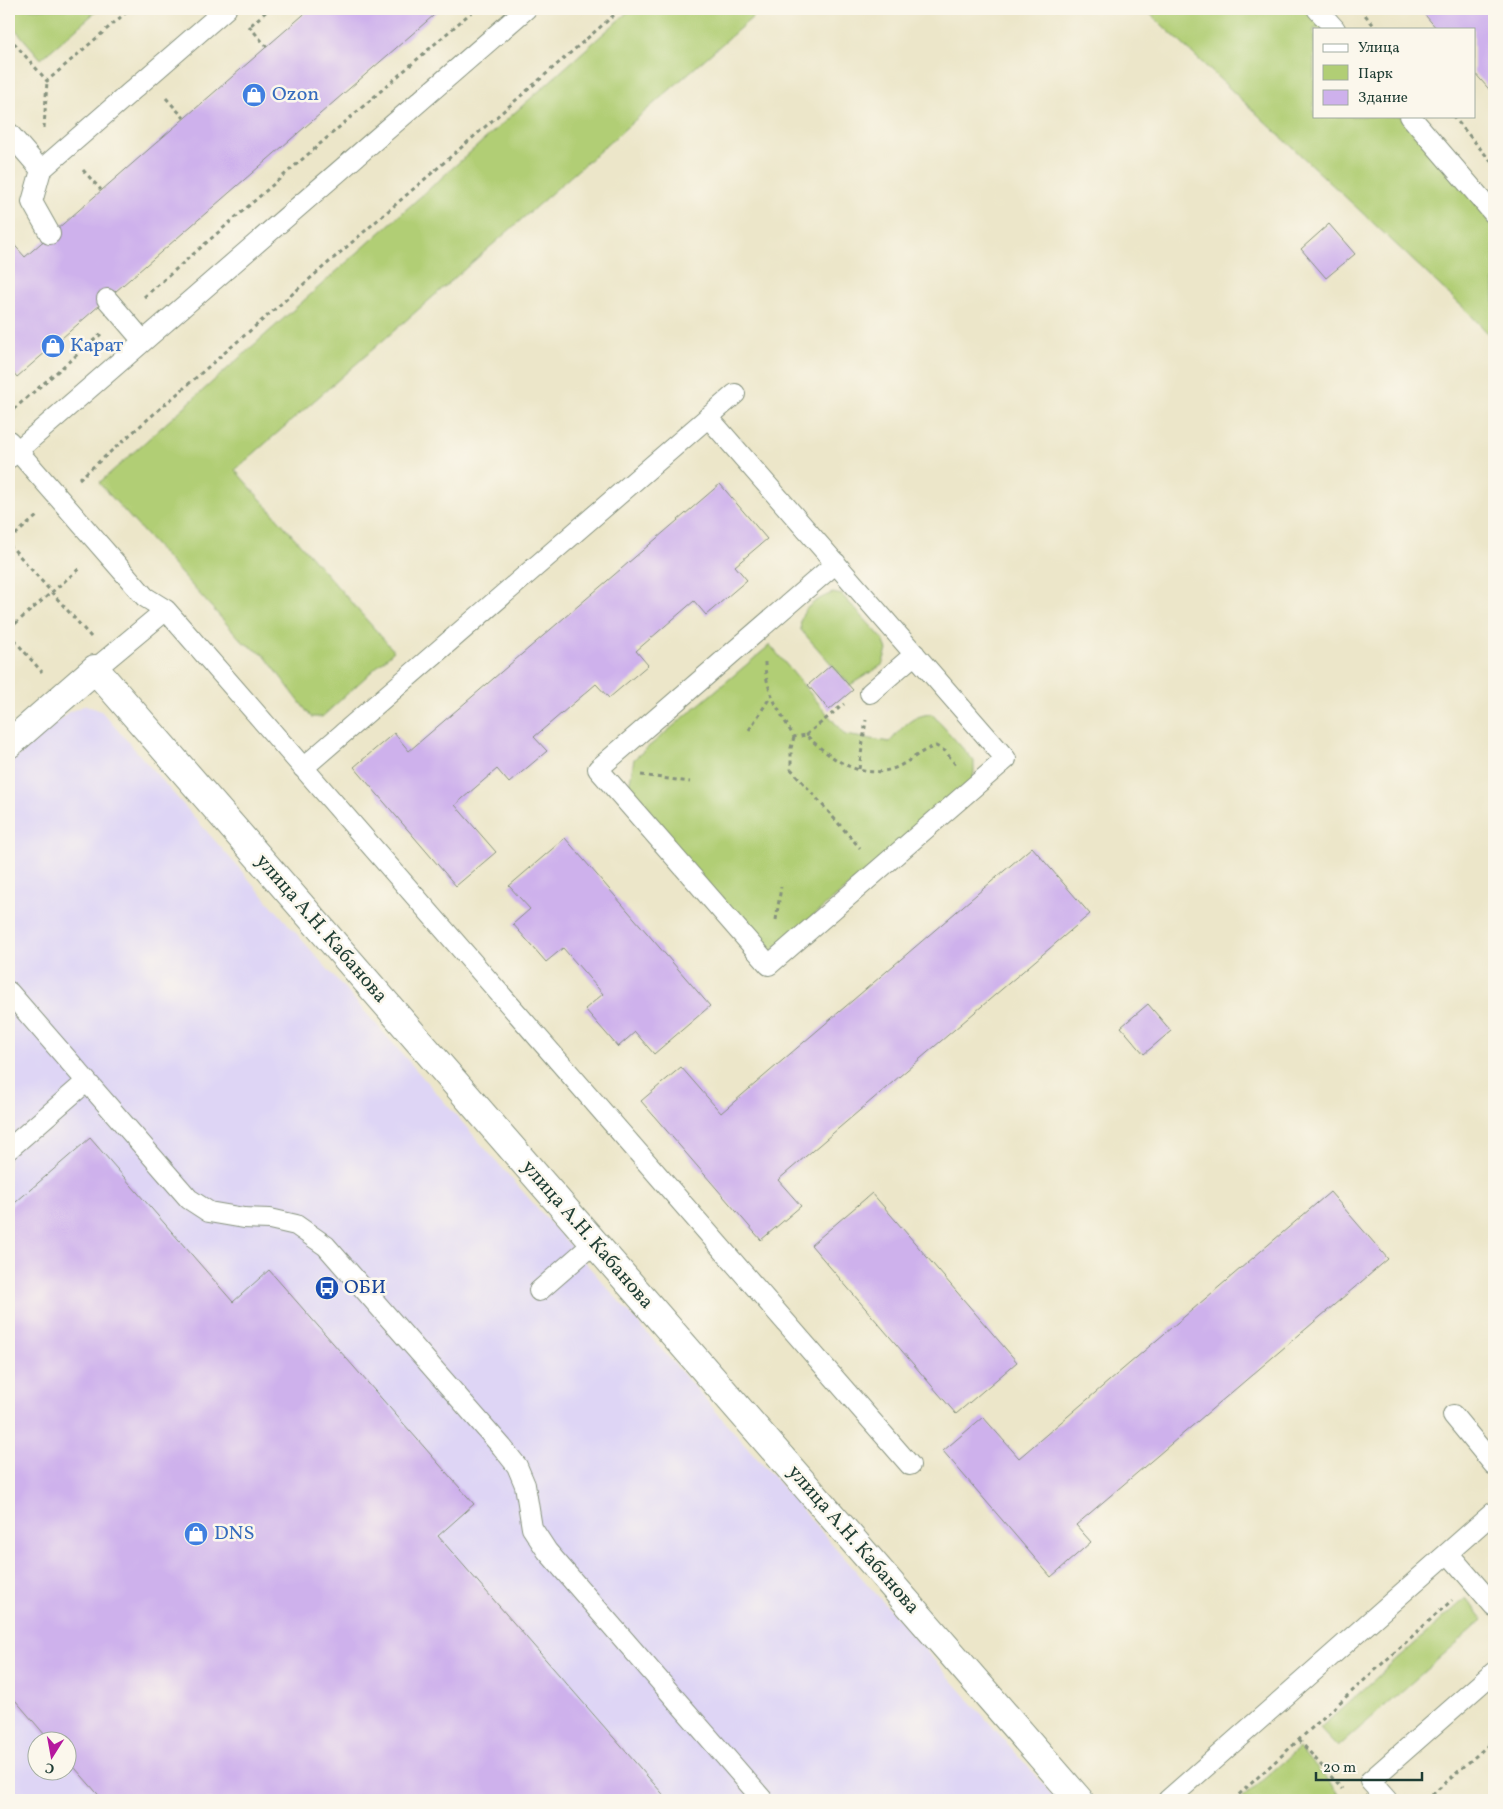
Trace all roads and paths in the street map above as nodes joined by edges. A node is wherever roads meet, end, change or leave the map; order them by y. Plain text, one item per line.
1 (130, 9) edge
2 (226, 9) edge
3 (475, 9) edge
4 (526, 9) edge
5 (621, 9) edge
6 (1317, 9) edge
7 (1360, 9) edge
8 (249, 26) dead end
9 (1334, 28) edge
10 (1376, 28) edge
11 (9, 37) edge
12 (267, 47) dead end
13 (47, 81) junction
14 (166, 98) dead end
15 (184, 118) dead end
16 (1412, 118) edge
17 (1455, 118) edge
18 (9, 133) edge
19 (1494, 165) edge
20 (41, 170) junction
21 (83, 170) dead end
22 (101, 190) dead end
23 (1494, 214) edge
24 (50, 234) dead end
25 (107, 299) dead end
26 (122, 316) junction
27 (143, 341) junction
28 (735, 394) dead end
29 (9, 400) edge
30 (708, 417) junction
31 (11, 450) edge
32 (58, 498) junction
33 (9, 542) edge
34 (102, 548) junction
35 (836, 563) junction
36 (51, 592) junction
37 (166, 610) junction
38 (766, 624) junction
39 (9, 629) edge
40 (9, 634) edge
41 (94, 641) dead end
42 (915, 654) junction
43 (94, 669) junction
44 (44, 674) dead end
45 (870, 693) junction
46 (771, 696) junction
47 (750, 730) dead end
48 (806, 735) junction
49 (794, 737) junction
50 (9, 744) edge
51 (303, 768) junction
52 (859, 769) junction
53 (957, 772) dead end
54 (845, 832) junction
55 (841, 836) dead end
56 (878, 870) junction
57 (9, 992) edge
58 (86, 1082) junction
59 (9, 1149) edge
60 (594, 1243) junction
61 (538, 1291) dead end
62 (1453, 1415) dead end
63 (910, 1465) dead end
64 (1494, 1465) edge
65 (1494, 1512) edge
66 (1448, 1553) junction
67 (1455, 1597) dead end
68 (1494, 1606) edge
69 (1494, 1672) edge
70 (1299, 1740) junction
71 (1494, 1740) edge
72 (1346, 1793) dead end
73 (763, 1800) edge
74 (1079, 1800) edge
75 (1168, 1800) edge
76 (1233, 1800) edge
77 (1387, 1800) edge
78 (1426, 1800) edge

1 - 13 path
2 - 20 lane
3 - 26 path
4 - 27 lane
5 - 32 path
6 - 9 lane
7 - 10 path
8 - 12 path
11 - 13 path
13 - 20 path
14 - 15 path
16 - 23 lane
17 - 19 path
18 - 20 lane
20 - 24 lane
21 - 22 path
25 - 26 lane
26 - 27 lane
26 - 29 path
27 - 31 lane
28 - 30 lane
30 - 35 lane
30 - 51 lane
31 - 32 lane
32 - 33 path
32 - 34 lane
33 - 36 path
34 - 36 path
34 - 37 lane
35 - 38 lane
35 - 42 lane
36 - 39 path
36 - 41 path
37 - 43 lane
37 - 51 lane
38 - 46 path
38 - 56 lane
40 - 44 path
42 - 45 lane
42 - 56 lane
43 - 50 street
43 - 60 street, улица А.Н. Кабанова
45 - 48 path
45 - 52 path
46 - 47 path
46 - 49 path
48 - 49 path
48 - 52 path
49 - 54 path
51 - 63 lane
52 - 53 path
54 - 55 path
54 - 56 path
57 - 58 lane
58 - 59 lane
58 - 73 lane
60 - 61 lane
60 - 74 street, улица А.Н. Кабанова
62 - 64 lane
65 - 66 lane
66 - 68 lane
66 - 75 lane
67 - 70 path
69 - 77 lane
70 - 72 path
70 - 76 path
71 - 78 path

